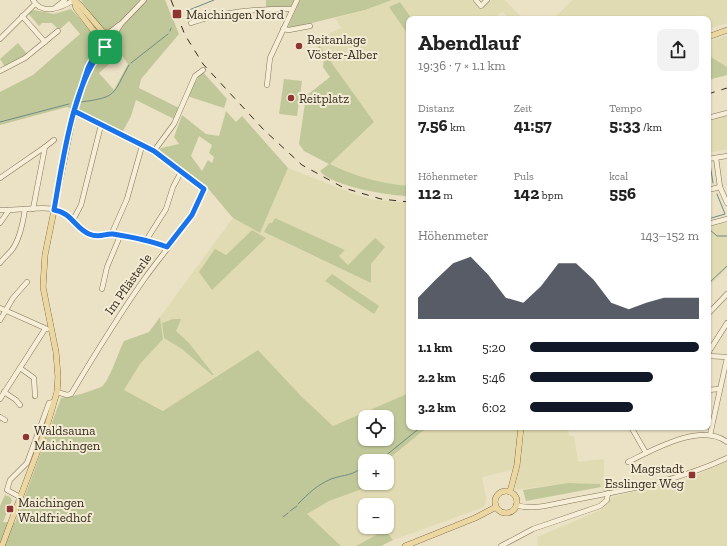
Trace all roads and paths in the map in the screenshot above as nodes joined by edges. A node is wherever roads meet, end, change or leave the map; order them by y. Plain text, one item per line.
1 (74, 0) edge
2 (144, 0) edge
3 (296, 0) edge
4 (476, 0) edge
5 (487, 0) edge
6 (62, 1) edge
7 (34, 2) edge
8 (55, 8) junction
9 (291, 9) junction
10 (22, 16) junction
11 (191, 23) dead end
12 (310, 26) dead end
13 (283, 29) junction
14 (727, 30) edge
15 (58, 31) dead end
16 (103, 32) junction
17 (112, 34) junction
18 (711, 36) edge
19 (99, 38) junction
20 (0, 39) edge
21 (44, 42) junction
22 (102, 46) junction
23 (203, 70) dead end
24 (0, 71) edge
25 (267, 85) dead end
26 (74, 111) junction
27 (727, 113) edge
28 (711, 117) edge
29 (101, 125) junction
30 (54, 140) dead end
31 (142, 146) junction
32 (45, 148) junction
33 (154, 151) junction
34 (727, 156) edge
35 (716, 158) junction
36 (711, 159) edge
37 (181, 172) junction
38 (0, 178) edge
39 (720, 187) junction
40 (711, 189) edge
41 (727, 202) edge
42 (25, 209) junction
43 (33, 209) junction
44 (0, 210) edge
45 (9, 210) junction
46 (54, 210) junction
47 (727, 219) edge
48 (73, 220) junction
49 (0, 223) edge
50 (711, 223) edge
51 (112, 234) junction
52 (120, 236) junction
53 (147, 239) junction
54 (167, 247) junction
55 (0, 263) edge
56 (27, 282) dead end
57 (102, 289) dead end
58 (727, 294) edge
59 (0, 308) edge
60 (5, 310) junction
61 (711, 311) edge
62 (0, 320) edge
63 (727, 323) edge
64 (48, 329) junction
65 (711, 350) edge
66 (711, 355) edge
67 (727, 358) edge
68 (20, 368) junction
69 (719, 389) junction
70 (711, 390) edge
71 (4, 392) junction
72 (57, 392) junction
73 (35, 396) dead end
74 (0, 399) edge
75 (54, 402) junction
76 (20, 405) dead end
77 (0, 417) edge
78 (5, 420) dead end
79 (521, 430) edge
80 (633, 430) edge
81 (711, 430) edge
82 (711, 430) edge
83 (710, 435) junction
84 (727, 442) edge
85 (646, 453) junction
86 (727, 458) edge
87 (628, 462) dead end
88 (510, 492) junction
89 (608, 493) junction
90 (20, 497) junction
91 (516, 505) junction
92 (496, 507) junction
93 (2, 546) edge
94 (405, 546) edge
95 (501, 546) edge

1 - 8 street
1 - 16 main road
1 - 19 main road
2 - 17 street
3 - 9 street
4 - 5 street
6 - 8 street
7 - 8 street
7 - 10 street
9 - 11 street
9 - 13 street
10 - 20 street
10 - 21 street
12 - 13 street
13 - 25 street
14 - 18 main road
15 - 21 street
16 - 17 main road
16 - 19 main road
17 - 22 main road
19 - 22 main road
21 - 24 street
22 - 26 main road
23 - 33 street
26 - 29 street, Im Pflästerle
26 - 46 main road
27 - 28 street
29 - 31 street, Im Pflästerle
29 - 48 street
30 - 32 street
31 - 33 street, Im Pflästerle
31 - 51 street
32 - 38 street
32 - 43 street
33 - 37 street, Im Pflästerle
34 - 35 street
35 - 36 street
35 - 39 street
37 - 53 street
37 - 54 street, Im Pflästerle
39 - 40 street
39 - 41 street
42 - 43 street
42 - 45 street
42 - 55 street
43 - 46 street
44 - 45 street
45 - 49 street
46 - 48 street
46 - 64 main road
47 - 50 street
48 - 51 street
51 - 52 street
52 - 53 street
52 - 57 street
53 - 54 street
54 - 72 street, Im Pflästerle
56 - 60 street
58 - 61 street
59 - 60 street
60 - 62 street
60 - 64 street
63 - 65 street
64 - 68 street
64 - 72 main road
66 - 67 street
67 - 69 street
68 - 71 street
68 - 73 street
69 - 70 street
69 - 81 street
71 - 74 street
71 - 76 street
72 - 75 main road
75 - 90 main road
75 - 90 street
77 - 78 street
79 - 88 main road
80 - 85 street
82 - 83 street
83 - 84 street
83 - 85 street
85 - 87 street
86 - 89 street
88 - 91 main road
88 - 92 main road
89 - 91 street
89 - 95 street
90 - 93 main road
91 - 92 main road
92 - 94 main road

